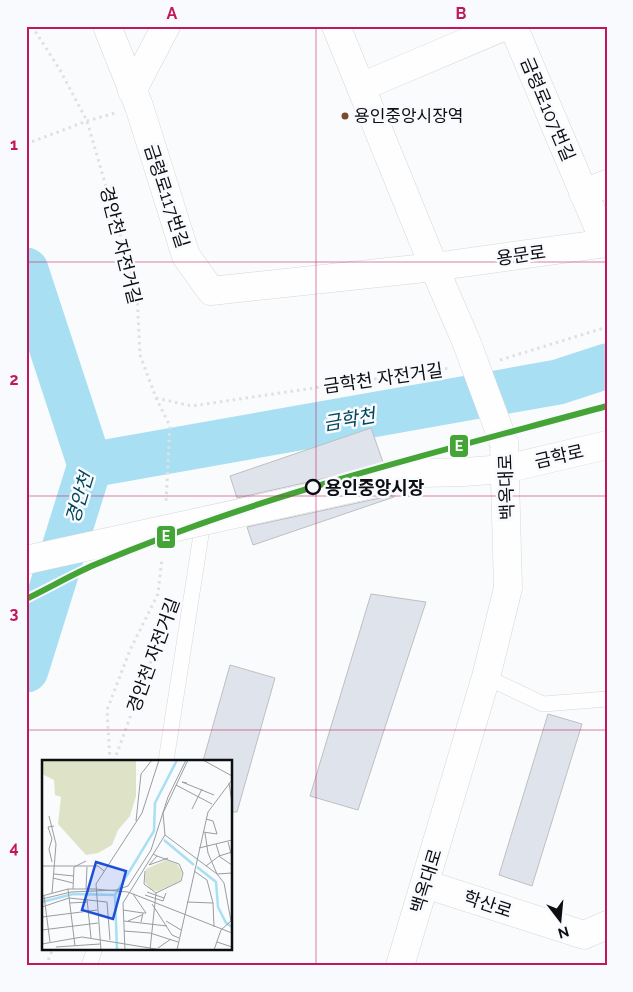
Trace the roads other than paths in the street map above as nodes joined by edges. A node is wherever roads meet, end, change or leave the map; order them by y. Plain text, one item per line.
1 (107, 26) edge
2 (166, 26) edge
3 (336, 26) edge
4 (505, 26) edge
5 (513, 26) edge
6 (361, 88) junction
7 (132, 91) junction
8 (595, 188) edge
9 (606, 243) edge
10 (434, 267) junction
11 (607, 445) edge
12 (505, 456) junction
13 (203, 522) junction
14 (26, 560) edge
15 (486, 677) junction
16 (607, 700) edge
17 (166, 760) edge
18 (425, 884) junction
19 (607, 925) edge
20 (94, 950) edge
21 (89, 966) edge
22 (400, 966) edge

1 - 7 street, 금령로117번길
2 - 7 street
3 - 6 street, 백옥대로
4 - 6 street
5 - 8 street, 금령로107번길
6 - 10 street, 백옥대로
7 - 10 street, 금령로117번길
8 - 9 street, 금령로107번길
9 - 10 street, 용문로
10 - 12 street, 백옥대로, bridge
11 - 12 street, 금학로
12 - 13 street, 금학로, bridge
12 - 15 street, 백옥대로
13 - 14 street, 금학로, bridge
13 - 17 lane
15 - 16 lane
15 - 18 street, 백옥대로
18 - 19 street, 학산로
18 - 22 street, 백옥대로
20 - 21 lane

